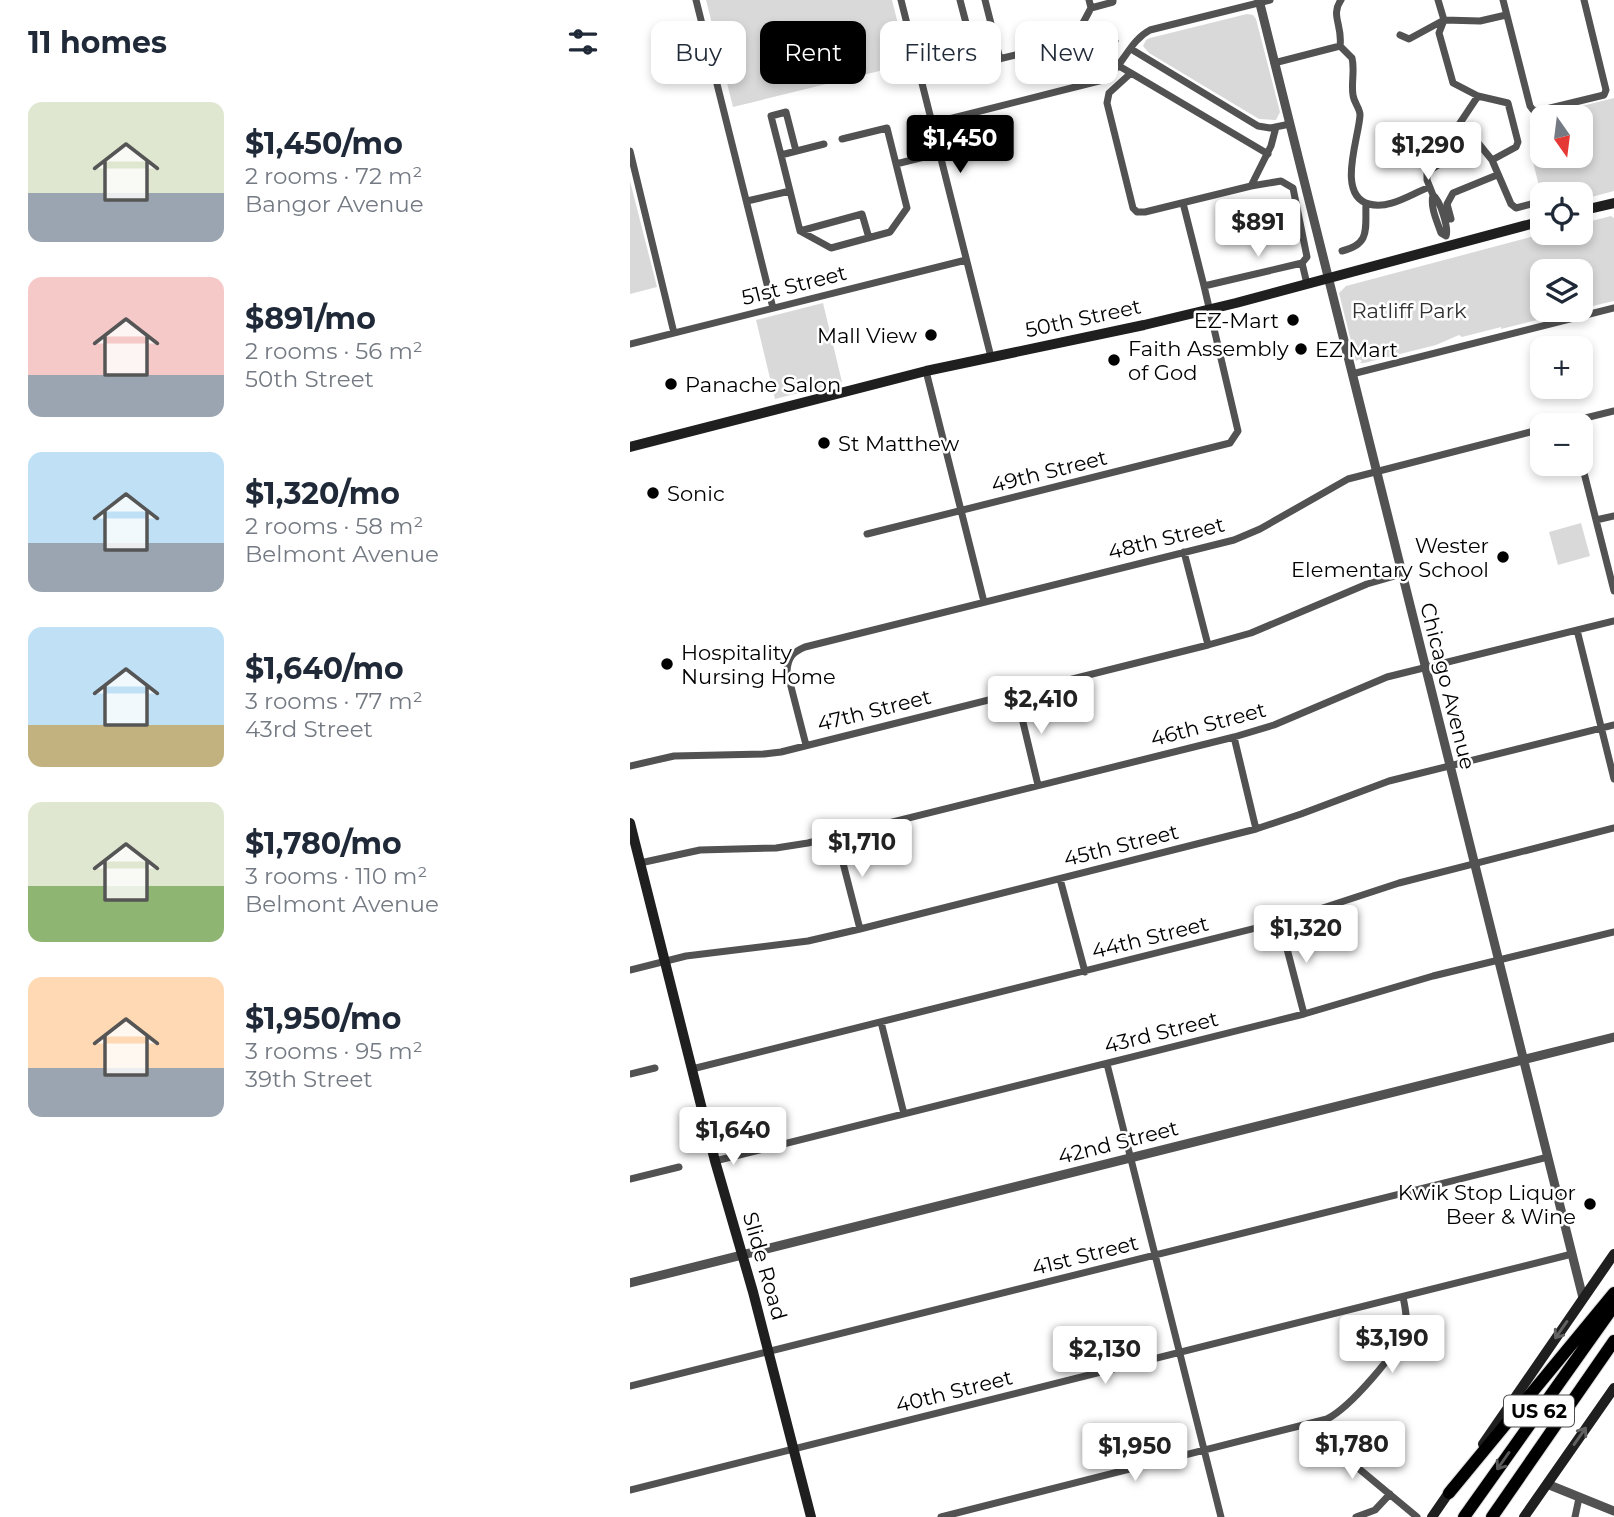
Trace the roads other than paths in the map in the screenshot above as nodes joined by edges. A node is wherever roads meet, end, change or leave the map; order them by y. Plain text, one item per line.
1 (696, 0) edge
2 (901, 0) edge
3 (960, 0) edge
4 (985, 0) edge
5 (1112, 0) edge
6 (1270, 0) edge
7 (1341, 0) edge
8 (1438, 0) edge
9 (1503, 0) edge
10 (1584, 0) edge
11 (1259, 1) edge
12 (1090, 4) edge
13 (1506, 15) junction
14 (1444, 20) junction
15 (965, 21) edge
16 (990, 21) edge
17 (1400, 35) dead end
18 (1340, 46) junction
19 (1131, 50) junction
20 (1001, 60) edge
21 (1275, 62) junction
22 (1119, 66) junction
23 (1131, 73) junction
24 (1478, 96) junction
25 (1461, 122) junction
26 (933, 123) junction
27 (1290, 124) junction
28 (1276, 127) junction
29 (842, 139) dead end
30 (824, 144) dead end
31 (630, 151) edge
32 (796, 151) junction
33 (940, 153) junction
34 (1268, 154) junction
35 (781, 155) junction
36 (1492, 160) junction
37 (896, 164) junction
38 (1497, 174) junction
39 (1251, 187) junction
40 (789, 191) junction
41 (1432, 191) junction
42 (747, 201) junction
43 (1184, 203) junction
44 (1614, 203) edge
45 (1366, 204) junction
46 (1530, 204) edge
47 (1593, 208) edge
48 (1451, 219) dead end
49 (1530, 224) edge
50 (800, 231) junction
51 (869, 238) junction
52 (1342, 251) dead end
53 (967, 260) junction
54 (1302, 263) junction
55 (1328, 278) junction
56 (1307, 284) junction
57 (1204, 286) junction
58 (1614, 307) edge
59 (773, 309) junction
60 (1209, 310) junction
61 (674, 333) junction
62 (630, 344) edge
63 (991, 357) junction
64 (926, 371) junction
65 (1352, 374) junction
66 (1614, 411) edge
67 (1593, 418) edge
68 (1530, 432) edge
69 (630, 447) edge
70 (1376, 471) junction
71 (1585, 476) edge
72 (961, 511) junction
73 (1614, 516) edge
74 (1596, 520) junction
75 (867, 534) dead end
76 (1184, 552) junction
77 (1402, 574) junction
78 (1614, 591) edge
79 (984, 602) junction
80 (1614, 621) edge
81 (1577, 630) junction
82 (1208, 645) junction
83 (1425, 667) junction
84 (1016, 693) junction
85 (1614, 725) edge
86 (1601, 728) junction
87 (1234, 737) junction
88 (806, 746) junction
89 (630, 766) edge
90 (1449, 766) junction
91 (1614, 779) edge
92 (1038, 785) junction
93 (630, 823) edge
94 (1256, 828) junction
95 (1614, 828) edge
96 (836, 836) junction
97 (640, 863) junction
98 (1474, 863) junction
99 (1060, 879) junction
100 (1280, 922) junction
101 (860, 929) junction
102 (1614, 932) edge
103 (664, 961) junction
104 (1498, 961) junction
105 (630, 970) edge
106 (1085, 971) junction
107 (1304, 1014) junction
108 (881, 1022) junction
109 (1614, 1037) edge
110 (1523, 1059) junction
111 (1107, 1064) junction
112 (655, 1068) dead end
113 (692, 1069) junction
114 (630, 1074) edge
115 (904, 1114) junction
116 (1131, 1157) junction
117 (1548, 1157) junction
118 (715, 1161) junction
119 (678, 1167) dead end
120 (630, 1179) edge
121 (1572, 1254) junction
122 (1614, 1254) edge
123 (742, 1255) junction
124 (1156, 1255) junction
125 (630, 1283) edge
126 (1614, 1293) edge
127 (1403, 1297) junction
128 (1583, 1298) junction
129 (1614, 1306) edge
130 (1614, 1341) edge
131 (1614, 1350) edge
132 (769, 1352) junction
133 (1180, 1353) junction
134 (630, 1386) edge
135 (1614, 1388) edge
136 (1577, 1396) junction
137 (1322, 1422) junction
138 (794, 1449) junction
139 (1205, 1451) junction
140 (1547, 1484) junction
141 (630, 1490) edge
142 (1449, 1493) junction
143 (1390, 1494) junction
144 (1579, 1498) junction
145 (1614, 1511) edge
146 (959, 1515) edge
147 (811, 1517) edge
148 (941, 1517) edge
149 (1221, 1517) edge
150 (1356, 1517) edge
151 (1417, 1517) edge
152 (1432, 1517) edge
153 (1464, 1517) edge
154 (1493, 1517) edge
155 (1524, 1517) edge
156 (1575, 1517) edge

1 - 42 street
2 - 26 street
3 - 15 street
4 - 16 street
5 - 12 street
6 - 11 street
7 - 18 street
8 - 14 street
9 - 13 street
10 - 13 street
11 - 19 street
11 - 21 street, Chicago Avenue
12 - 20 street
13 - 14 street
14 - 17 street
14 - 24 street
18 - 21 street
18 - 45 street
19 - 22 street
19 - 28 street
21 - 27 street, Chicago Avenue
22 - 23 street
22 - 26 street
23 - 34 street
23 - 43 street
24 - 25 street
24 - 36 street
25 - 36 street
25 - 41 street
26 - 33 street
27 - 28 street
27 - 55 street, Chicago Avenue
28 - 34 street
29 - 37 street
30 - 32 street
31 - 61 street
32 - 35 street
32 - 35 street
33 - 37 street
33 - 53 street
34 - 39 street
35 - 40 street
36 - 38 street
37 - 51 street
38 - 46 street
38 - 48 street
39 - 43 street
39 - 54 street
40 - 42 street
40 - 50 street
41 - 41 street
41 - 45 street
42 - 59 street
43 - 57 street
44 - 47 main road
45 - 52 street
49 - 55 main road, 50th Street
50 - 51 street
50 - 51 street
53 - 59 street, 51st Street
53 - 63 street
54 - 56 street
54 - 57 street
55 - 56 main road, 50th Street
55 - 65 street, Chicago Avenue
56 - 60 main road, 50th Street
57 - 60 street
58 - 65 street
59 - 61 street, 51st Street
60 - 63 main road, 50th Street
60 - 72 street, 49th Street
61 - 62 street, 51st Street
63 - 64 main road, 50th Street
64 - 69 main road, 50th Street
64 - 72 street
65 - 70 street, Chicago Avenue
66 - 67 street
68 - 70 street, 48th Street
70 - 76 street, 48th Street
70 - 77 street, Chicago Avenue
71 - 74 street
72 - 75 street, 49th Street
72 - 79 street
73 - 74 street
74 - 78 street
76 - 79 street, 48th Street
76 - 82 street
77 - 82 street, 47th Street
77 - 83 street, Chicago Avenue
79 - 88 street, 48th Street
80 - 81 street, 46th Street
81 - 83 street, 46th Street
81 - 86 street
82 - 84 street, 47th Street
83 - 87 street, 46th Street
83 - 90 street, Chicago Avenue
84 - 88 street, 47th Street
84 - 92 street
85 - 86 street, 45th Street
86 - 90 street, 45th Street
86 - 91 street
87 - 92 street, 46th Street
87 - 94 street
88 - 89 street, 47th Street
90 - 94 street, 45th Street
90 - 98 street, Chicago Avenue
92 - 96 street, 46th Street
93 - 97 main road, Slide Road
94 - 99 street, 45th Street
95 - 98 street, 44th Street
96 - 97 street, 46th Street
96 - 101 street
97 - 103 main road, Slide Road
98 - 100 street, 44th Street
98 - 104 street, Chicago Avenue
99 - 101 street, 45th Street
99 - 106 street
100 - 106 street, 44th Street
100 - 107 street
101 - 103 street, 45th Street
102 - 104 street, 43rd Street
103 - 105 street, 45th Street
103 - 113 main road, Slide Road
104 - 107 street, 43rd Street
104 - 110 street, Chicago Avenue
106 - 108 street, 44th Street
107 - 111 street, 43rd Street
108 - 113 street, 44th Street
108 - 115 street
109 - 110 street, 42nd Street
110 - 116 street, 42nd Street
110 - 117 street, Chicago Avenue
111 - 115 street, 43rd Street
111 - 116 street
112 - 114 street
113 - 118 main road, Slide Road
115 - 118 street, 43rd Street
116 - 123 street, 42nd Street
116 - 124 street
117 - 121 street, Chicago Avenue
117 - 124 street, 41st Street
118 - 123 main road, Slide Road
119 - 120 street
121 - 127 street, 40th Street
121 - 128 street, Chicago Avenue
122 - 128 main road
123 - 125 street, 42nd Street
123 - 132 main road, Slide Road
124 - 132 street, 41st Street
124 - 133 street
126 - 142 highway
127 - 133 street, 40th Street
127 - 137 street
128 -> 142 main road
129 -> 153 highway, US 62
130 - 136 highway, US 62
131 - 136 highway
132 - 134 street, 41st Street
132 - 138 main road, Slide Road
133 - 138 street, 40th Street
133 - 139 street
140 -> 135 main road
136 - 154 highway, US 62
137 - 139 street
137 - 143 street
138 - 141 street, 40th Street
138 - 147 main road, Slide Road
139 - 146 street
139 - 149 street
140 - 144 street
140 - 155 main road
142 - 152 main road
143 - 150 street
143 - 151 street
144 - 145 street
144 - 156 street
146 - 148 street

